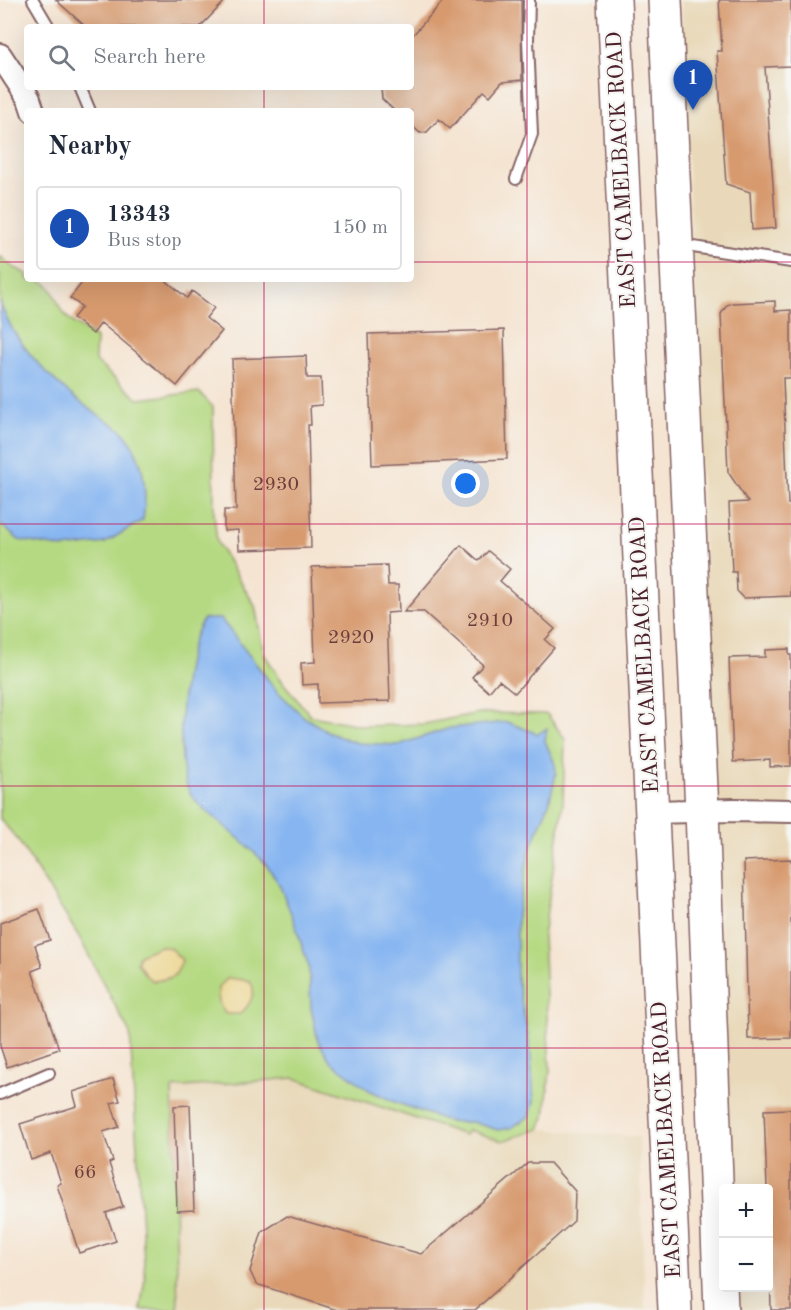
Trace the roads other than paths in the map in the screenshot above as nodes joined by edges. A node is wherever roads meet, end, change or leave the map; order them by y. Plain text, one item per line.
1 (33, 0) edge
2 (529, 0) edge
3 (614, 0) edge
4 (665, 0) edge
5 (47, 24) edge
6 (0, 55) edge
7 (81, 90) edge
8 (32, 108) edge
9 (89, 108) edge
10 (516, 179) dead end
11 (625, 230) junction
12 (676, 236) junction
13 (791, 262) edge
14 (702, 811) junction
15 (791, 811) edge
16 (652, 812) junction
17 (49, 1073) dead end
18 (0, 1094) edge
19 (675, 1310) edge
20 (721, 1310) edge

1 - 5 lane
2 - 10 lane
3 - 11 main road, EAST CAMELBACK ROAD
4 - 12 main road, EAST CAMELBACK ROAD
6 - 8 street
7 - 9 lane
11 - 12 main road
11 - 16 main road, EAST CAMELBACK ROAD
12 - 13 lane
12 - 14 main road, EAST CAMELBACK ROAD
14 - 15 street
14 - 16 street
14 - 20 main road, EAST CAMELBACK ROAD
16 - 19 main road, EAST CAMELBACK ROAD
17 - 18 lane

